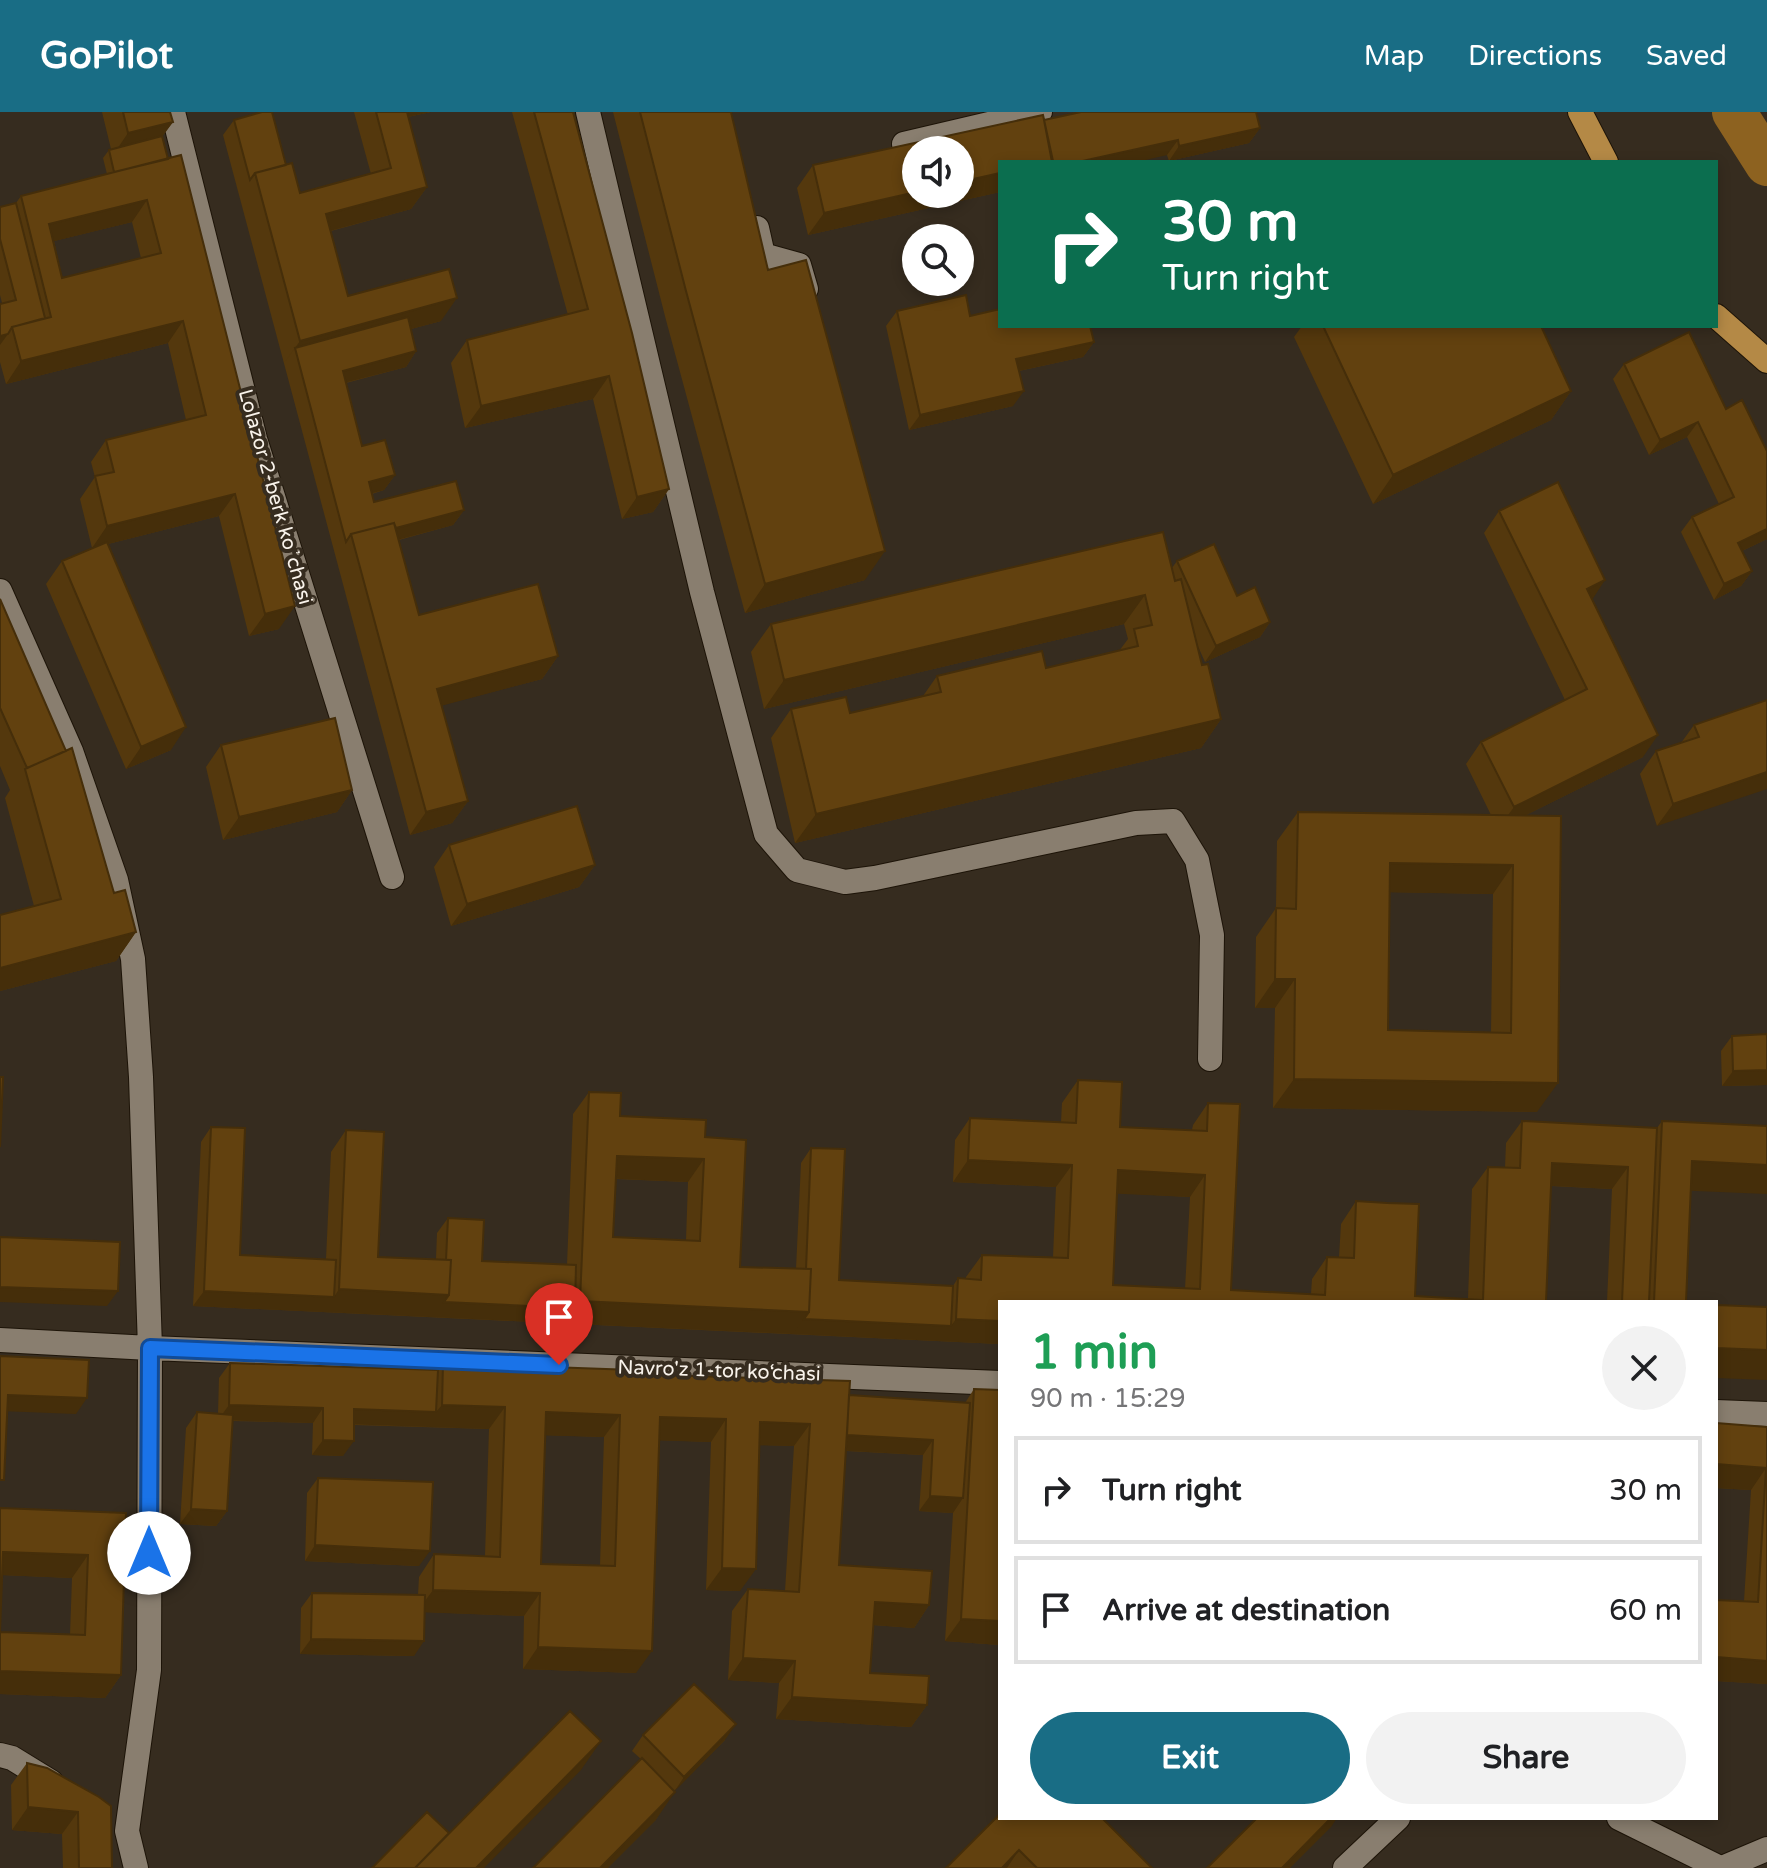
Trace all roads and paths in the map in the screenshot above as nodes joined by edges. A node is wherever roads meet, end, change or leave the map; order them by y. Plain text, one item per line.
1 (173, 112) edge
2 (588, 112) edge
3 (1040, 112) edge
4 (1580, 112) edge
5 (938, 136) edge
6 (1605, 160) edge
7 (753, 212) edge
8 (812, 312) edge
9 (1718, 318) edge
10 (1767, 361) edge
11 (0, 591) edge
12 (392, 877) dead end
13 (1210, 1059) dead end
14 (0, 1340) edge
15 (150, 1348) junction
16 (998, 1383) edge
17 (1718, 1412) edge
18 (1767, 1414) edge
19 (0, 1755) edge
20 (76, 1799) edge
21 (102, 1815) edge
22 (1396, 1820) edge
23 (1623, 1820) edge
24 (127, 1831) junction
25 (1767, 1849) edge
26 (136, 1868) edge
27 (1345, 1868) edge
28 (1721, 1868) edge

1 - 12 street, Lolazor 2-berk koʼchasi
2 - 13 street
3 - 5 street
4 - 6 main road
7 - 8 street
9 - 10 main road
11 - 15 street
14 - 15 street
15 - 16 street
15 - 24 street
17 - 18 street
19 - 20 street
21 - 24 street
22 - 27 street
23 - 28 street
24 - 26 street
25 - 28 street

